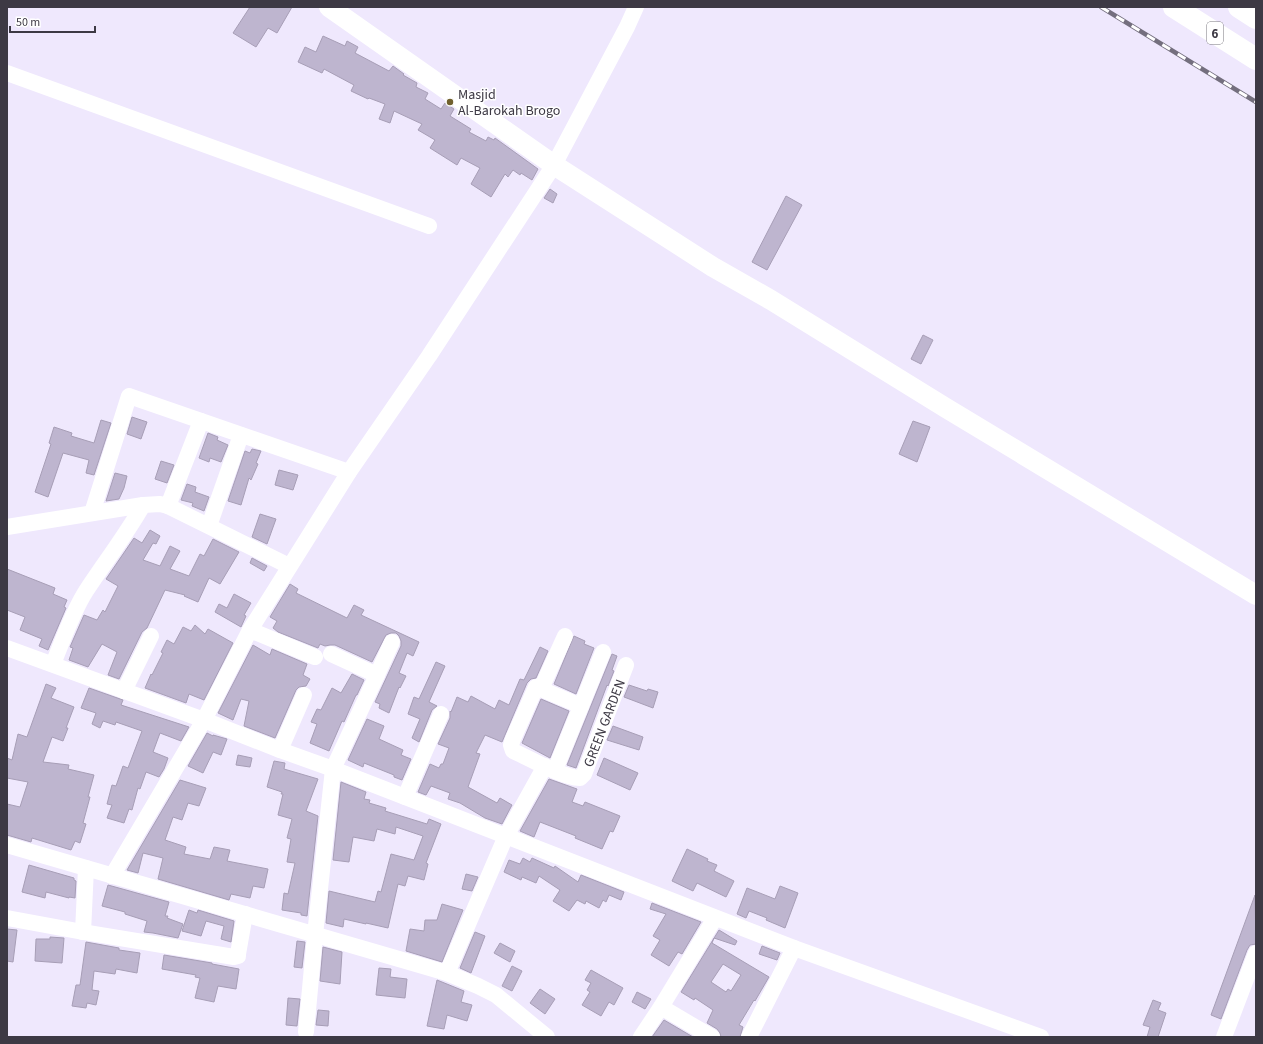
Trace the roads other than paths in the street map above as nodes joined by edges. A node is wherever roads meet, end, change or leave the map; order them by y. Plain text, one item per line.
1 (329, 7) edge
2 (636, 7) edge
3 (1174, 7) edge
4 (1239, 7) edge
5 (1256, 18) edge
6 (1256, 58) edge
7 (7, 73) edge
8 (554, 164) junction
9 (429, 226) dead end
10 (201, 421) junction
11 (241, 435) junction
12 (349, 472) junction
13 (143, 505) junction
14 (168, 506) junction
15 (92, 513) junction
16 (209, 526) junction
17 (7, 527) edge
18 (289, 566) junction
19 (1256, 595) edge
20 (250, 630) junction
21 (151, 636) dead end
22 (565, 636) dead end
23 (392, 642) dead end
24 (7, 648) edge
25 (603, 652) dead end
26 (331, 654) dead end
27 (315, 657) dead end
28 (53, 664) junction
29 (626, 665) dead end
30 (377, 675) junction
31 (541, 689) junction
32 (124, 691) junction
33 (304, 695) dead end
34 (581, 706) junction
35 (441, 714) dead end
36 (204, 720) junction
37 (280, 750) junction
38 (550, 768) junction
39 (333, 769) junction
40 (405, 797) junction
41 (506, 836) junction
42 (7, 845) edge
43 (86, 868) junction
44 (112, 876) junction
45 (245, 914) junction
46 (7, 918) edge
47 (715, 918) junction
48 (83, 932) junction
49 (315, 935) junction
50 (794, 948) junction
51 (1256, 953) edge
52 (447, 974) junction
53 (661, 1007) junction
54 (306, 1032) dead end
55 (547, 1037) edge
56 (641, 1037) edge
57 (712, 1037) edge
58 (749, 1037) edge
59 (1041, 1037) edge
60 (1224, 1037) edge

1 - 8 main road
2 - 8 street
3 - 6 highway, 6
4 - 5 highway
7 - 9 street
8 - 12 street
8 - 19 main road
10 - 11 street
10 - 14 street
10 - 15 street
11 - 12 street
11 - 16 street
12 - 18 street
13 - 14 street
13 - 15 street
13 - 28 street
14 - 16 street
15 - 17 street
16 - 18 street
18 - 20 street
20 - 27 street
20 - 36 street
21 - 32 street
22 - 31 street, GREEN GARDEN
23 - 30 street
24 - 28 street
25 - 34 street, GREEN GARDEN
26 - 30 street
28 - 32 street
29 - 38 street, GREEN GARDEN
30 - 39 street
31 - 34 street, GREEN GARDEN
31 - 38 street, GREEN GARDEN
32 - 36 street
33 - 37 street
34 - 38 street, GREEN GARDEN
35 - 40 street
36 - 37 street
36 - 44 street
37 - 39 street
38 - 41 street, GREEN GARDEN
39 - 40 street
39 - 49 street
40 - 41 street
41 - 47 street
41 - 52 street, GREEN GARDEN
42 - 43 street
43 - 44 street
43 - 48 street
44 - 45 street
45 - 48 street
45 - 49 street
46 - 48 street
47 - 50 street
47 - 53 street
49 - 52 street
49 - 54 street
50 - 58 street
50 - 59 street
51 - 60 street
52 - 55 street
53 - 56 street
53 - 57 street

